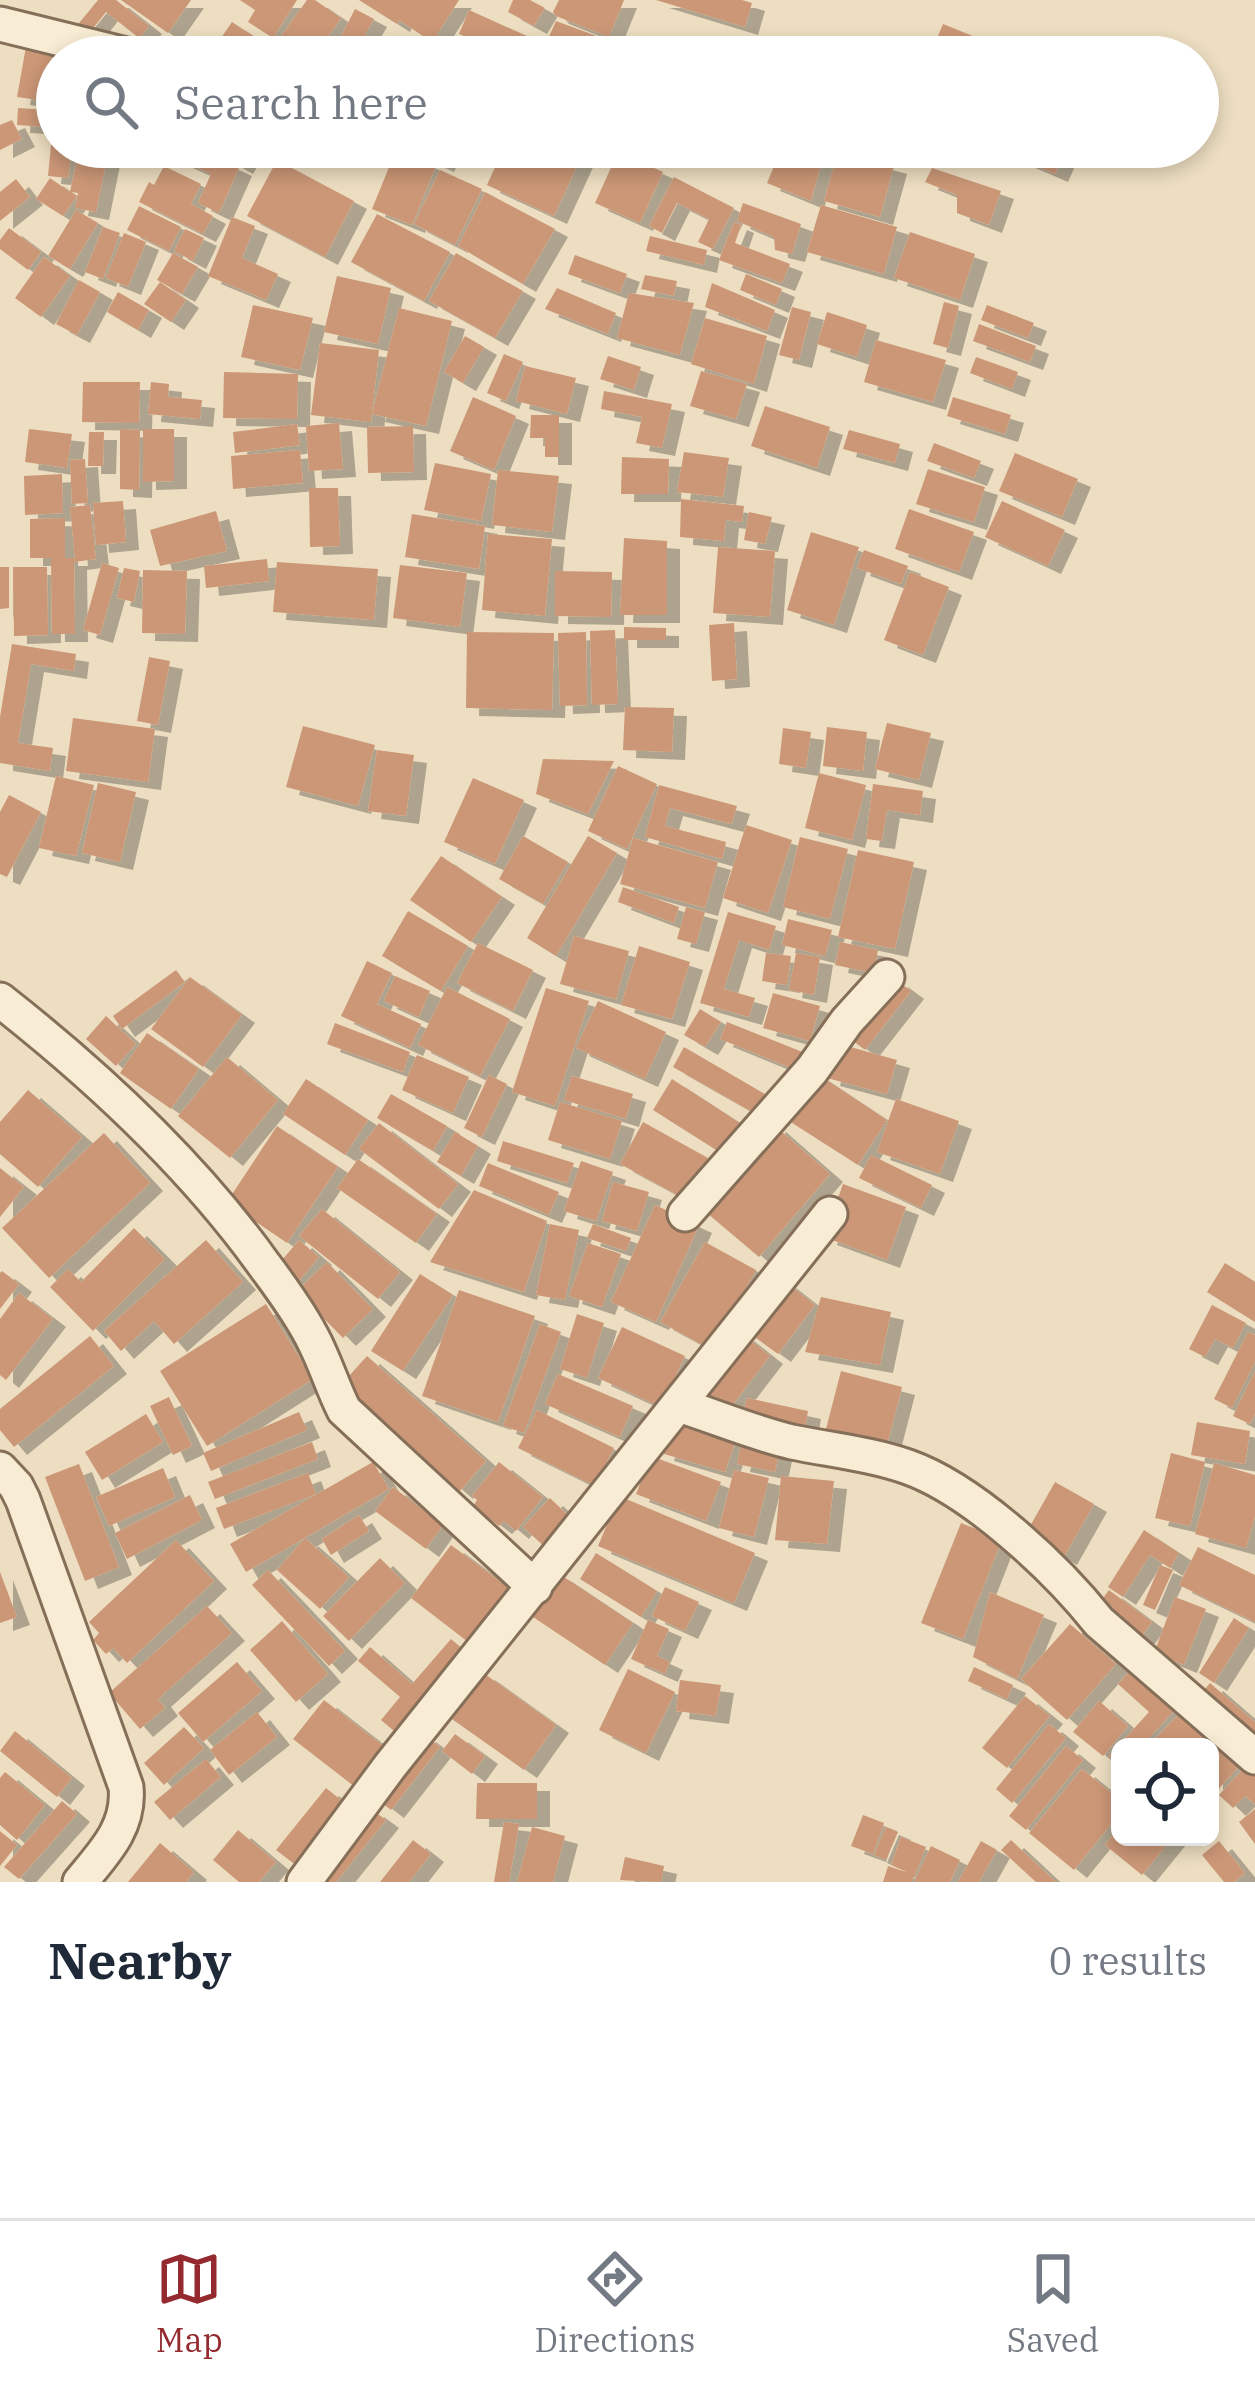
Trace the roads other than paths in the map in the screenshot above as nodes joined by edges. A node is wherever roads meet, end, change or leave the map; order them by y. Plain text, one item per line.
1 (0, 24) edge
2 (49, 36) edge
3 (887, 977) dead end
4 (0, 1000) edge
5 (686, 1214) dead end
6 (830, 1214) dead end
7 (679, 1405) junction
8 (0, 1469) edge
9 (535, 1587) junction
10 (1255, 1756) edge
11 (80, 1882) edge
12 (304, 1882) edge

1 - 2 street
3 - 5 street
4 - 9 street
6 - 7 street
7 - 9 street
7 - 10 street
8 - 11 street
9 - 12 street

